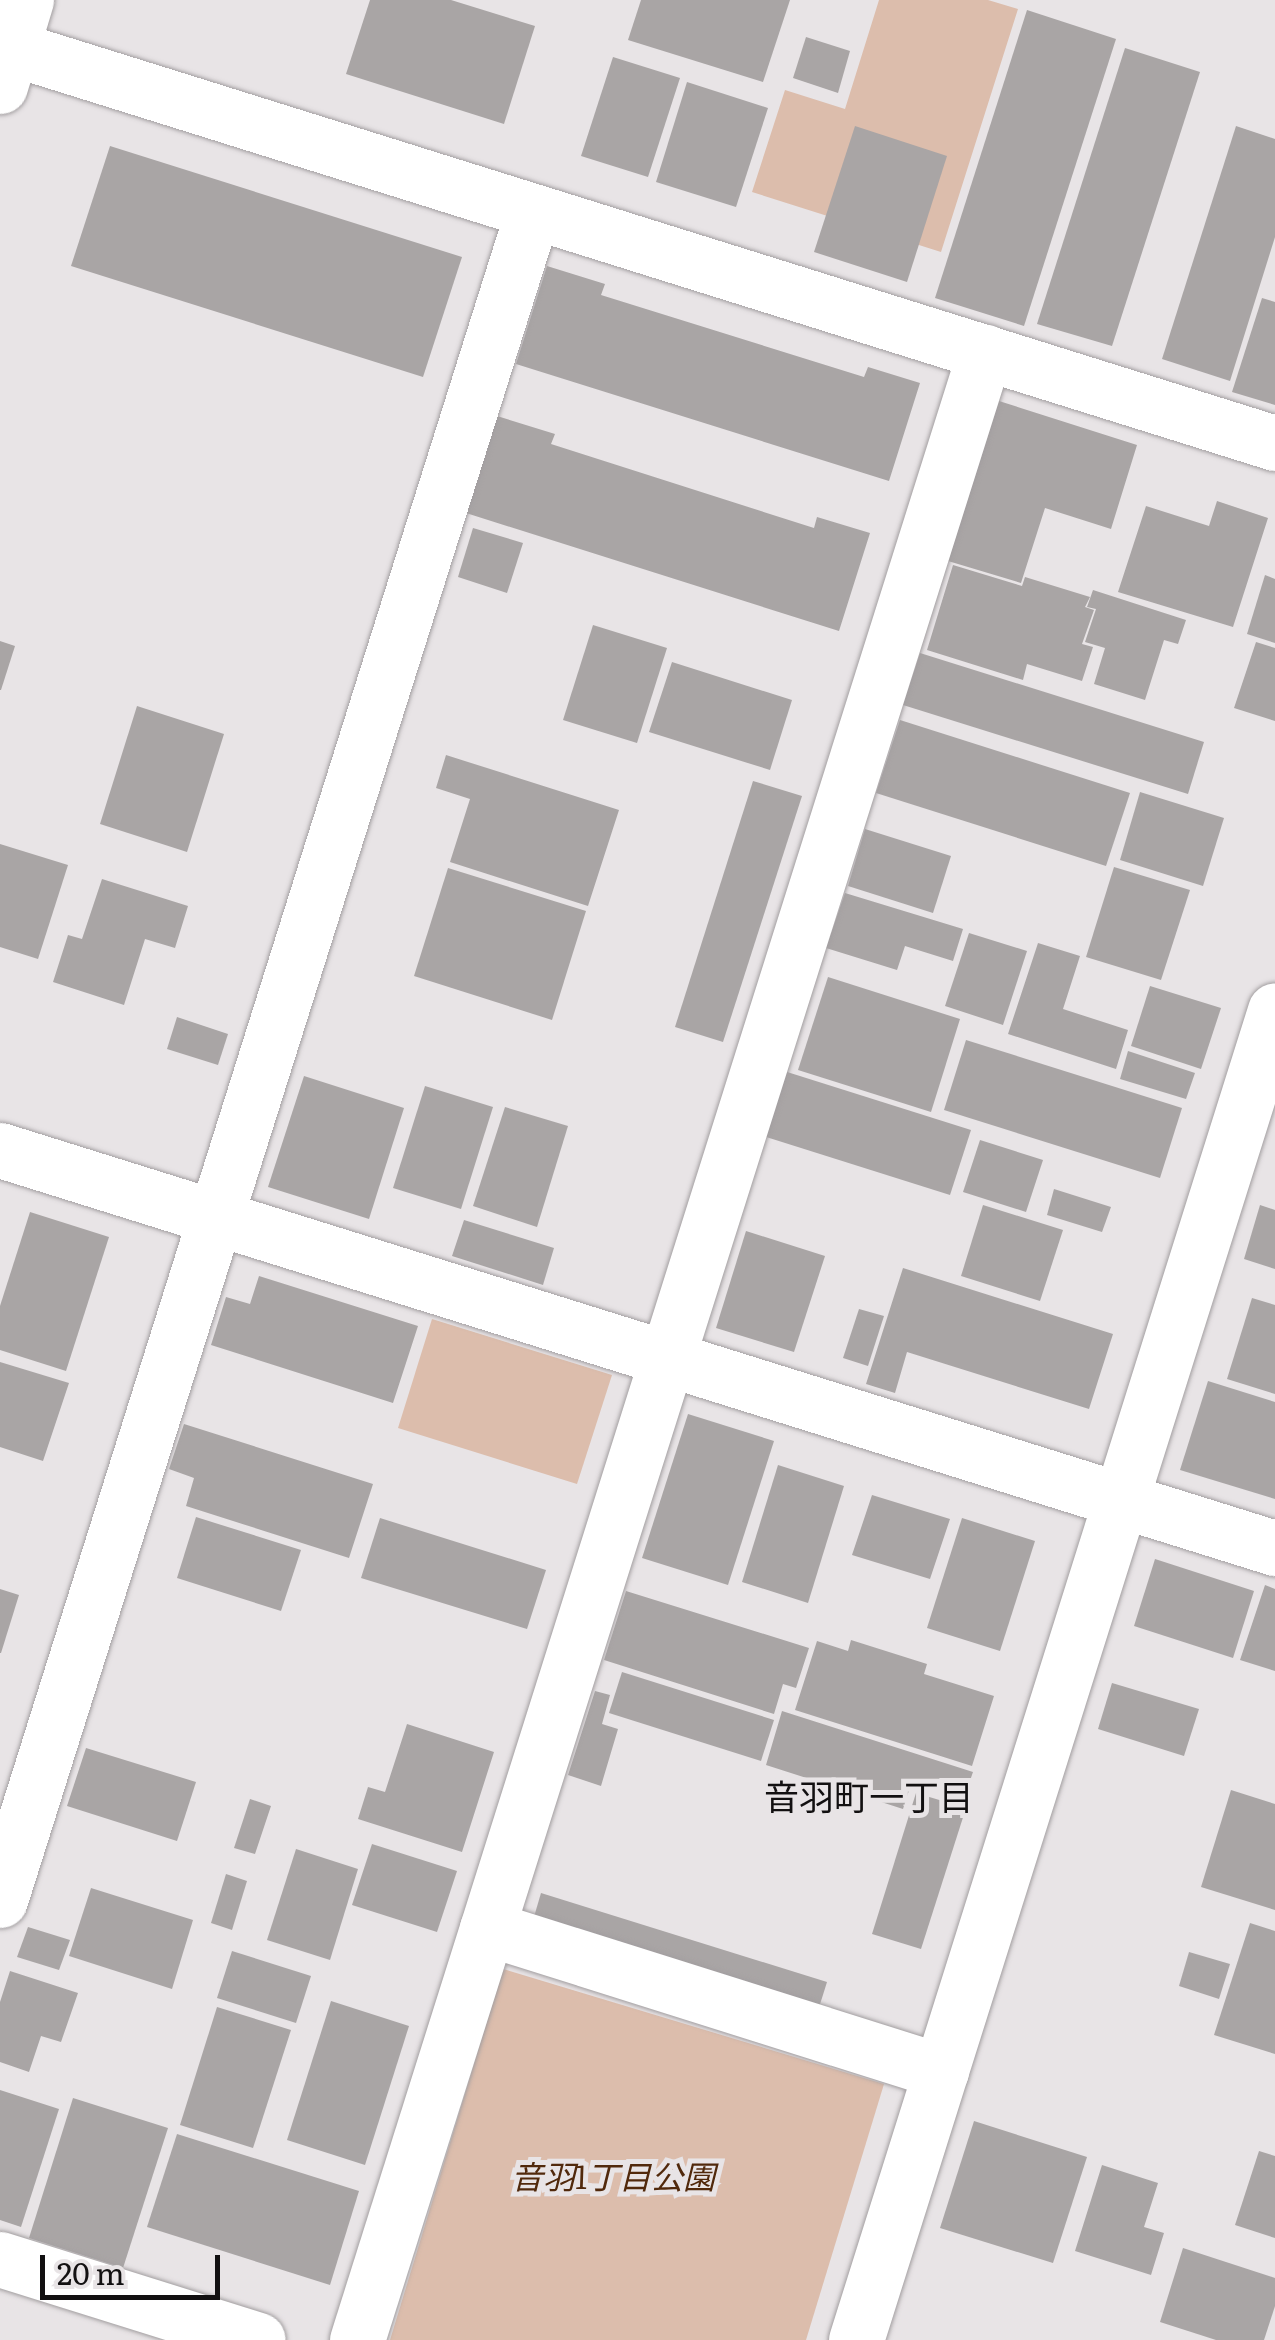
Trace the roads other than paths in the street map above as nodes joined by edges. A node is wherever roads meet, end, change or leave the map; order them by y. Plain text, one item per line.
1 (13, 45) edge
2 (533, 211) junction
3 (985, 352) junction
4 (1275, 443) edge
5 (1275, 1010) edge
6 (0, 1150) edge
7 (215, 1217) junction
8 (667, 1358) junction
9 (1120, 1500) junction
10 (1275, 1548) edge
11 (0, 1900) edge
12 (487, 1928) junction
13 (941, 2071) junction
14 (0, 2259) edge
15 (258, 2340) edge
16 (357, 2340) edge
17 (856, 2340) edge

1 - 2 street
2 - 3 street
2 - 7 street
3 - 4 street
3 - 8 street
5 - 9 street
6 - 7 street
7 - 8 street
7 - 11 street
8 - 9 street
8 - 12 street
9 - 10 street
9 - 13 street
12 - 13 street
12 - 16 street
13 - 17 street
14 - 15 street

